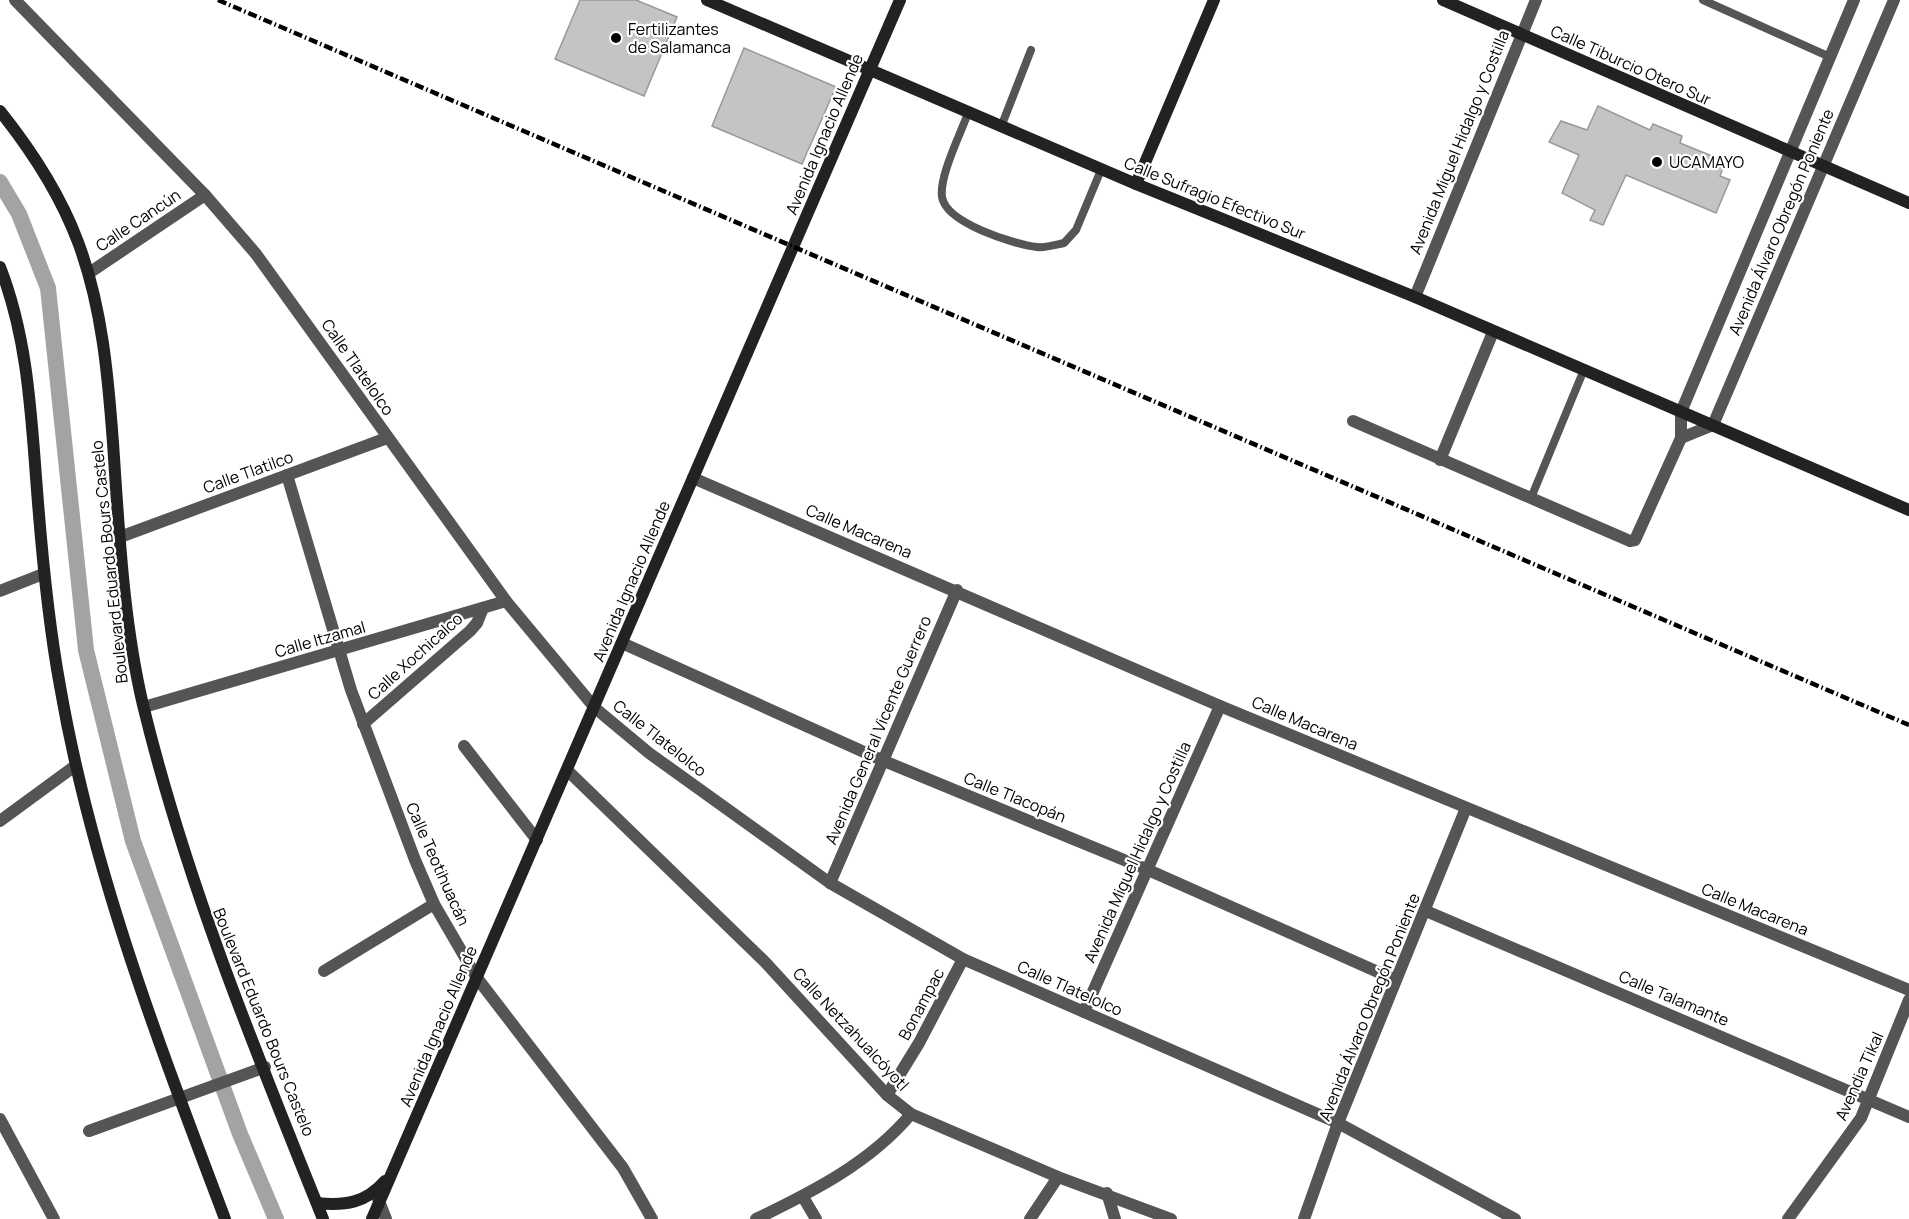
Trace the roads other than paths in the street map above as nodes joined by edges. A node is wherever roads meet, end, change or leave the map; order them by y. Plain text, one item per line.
1 (15, 0) edge
2 (706, 0) edge
3 (900, 0) edge
4 (1214, 0) edge
5 (1443, 0) edge
6 (1536, 0) edge
7 (1703, 0) edge
8 (1854, 0) edge
9 (1894, 0) edge
10 (1521, 34) junction
11 (1031, 50) dead end
12 (1830, 57) junction
13 (870, 71) junction
14 (0, 111) edge
15 (968, 113) junction
16 (1001, 127) junction
17 (1790, 152) junction
18 (1823, 166) junction
19 (1101, 170) junction
20 (1136, 184) junction
21 (205, 195) junction
22 (1909, 203) edge
23 (0, 267) edge
24 (89, 273) junction
25 (3, 285) edge
26 (1415, 297) junction
27 (1493, 332) junction
28 (1583, 372) junction
29 (1681, 412) junction
30 (1353, 421) dead end
31 (1713, 425) junction
32 (387, 438) junction
33 (1682, 438) junction
34 (1440, 460) junction
35 (287, 475) junction
36 (693, 478) junction
37 (1531, 498) junction
38 (1909, 510) edge
39 (120, 537) junction
40 (43, 574) junction
41 (957, 590) junction
42 (0, 591) edge
43 (506, 601) junction
44 (483, 608) junction
45 (622, 643) junction
46 (340, 651) junction
47 (1220, 706) junction
48 (144, 707) junction
49 (595, 708) junction
50 (363, 724) junction
51 (464, 746) dead end
52 (884, 761) junction
53 (75, 766) junction
54 (567, 770) junction
55 (1466, 808) junction
56 (0, 821) edge
57 (537, 840) junction
58 (1146, 869) junction
59 (830, 883) junction
60 (434, 904) junction
61 (1426, 910) junction
62 (963, 959) junction
63 (324, 971) dead end
64 (477, 978) junction
65 (1396, 980) junction
66 (1909, 990) edge
67 (1909, 1000) edge
68 (1084, 1012) junction
69 (265, 1067) junction
70 (887, 1095) junction
71 (185, 1097) junction
72 (1870, 1099) junction
73 (911, 1114) junction
74 (1909, 1117) edge
75 (0, 1119) edge
76 (1338, 1123) junction
77 (89, 1131) dead end
78 (1058, 1177) junction
79 (1107, 1193) junction
80 (803, 1197) junction
81 (377, 1198) junction
82 (317, 1203) junction
83 (54, 1219) edge
84 (225, 1219) edge
85 (323, 1219) edge
86 (372, 1219) edge
87 (386, 1219) edge
88 (652, 1219) edge
89 (756, 1219) edge
90 (816, 1219) edge
91 (1030, 1219) edge
92 (1115, 1219) edge
93 (1171, 1219) edge
94 (1304, 1219) edge
95 (1515, 1219) edge
96 (1788, 1219) edge

1 - 21 street, Calle Tlatelolco
2 - 13 street, Calle Sufragio Efectivo Sur
3 - 13 street, Avenida Ignacio Allende
4 - 20 street
5 - 10 street, Calle Tiburcio Otero Sur
6 - 10 street, Avenida Miguel Hidalgo y Costilla
7 - 12 lane
8 - 12 street, Avenida Álvaro Obregón Poniente
9 - 18 street, Avenida Álvaro Obregón Poniente
10 - 17 street, Calle Tiburcio Otero Sur
10 - 26 street, Avenida Miguel Hidalgo y Costilla
11 - 16 lane
12 - 17 street, Avenida Álvaro Obregón Poniente
13 - 15 street, Calle Sufragio Efectivo Sur
13 - 36 street, Avenida Ignacio Allende
14 - 24 street, Boulevard Eduardo Bours Castelo
15 - 16 street, Calle Sufragio Efectivo Sur
15 - 19 lane
16 - 19 street, Calle Sufragio Efectivo Sur
17 - 18 street, Calle Tiburcio Otero Sur
17 - 29 street, Avenida Álvaro Obregón Poniente
18 - 22 street, Calle Tiburcio Otero Sur
18 - 31 street, Avenida Álvaro Obregón Poniente
19 - 20 street, Calle Sufragio Efectivo Sur
20 - 26 street, Calle Sufragio Efectivo Sur
21 - 24 street, Calle Cancún
21 - 32 street, Calle Tlatelolco
23 - 25 street
24 - 39 street, Boulevard Eduardo Bours Castelo
25 - 40 street
26 - 27 street, Calle Sufragio Efectivo Sur
27 - 28 street, Calle Sufragio Efectivo Sur
27 - 34 street
28 - 29 street, Calle Sufragio Efectivo Sur
28 - 37 lane
29 - 31 street, Calle Sufragio Efectivo Sur
29 - 33 street, Avenida Álvaro Obregón Poniente
30 - 34 street
31 - 33 street
31 - 38 street, Calle Sufragio Efectivo Sur
32 - 35 street, Calle Tlatilco
32 - 43 street, Calle Tlatelolco
33 - 37 street, Avenida Álvaro Obregón Poniente
34 - 37 street
35 - 39 street, Calle Tlatilco
35 - 46 street, Calle Teotihuacán
36 - 41 street, Calle Macarena
36 - 45 street, Avenida Ignacio Allende
39 - 48 street, Boulevard Eduardo Bours Castelo
40 - 42 street
40 - 53 street
41 - 47 street, Calle Macarena
41 - 52 street, Avenida General Vicente Guerrero
43 - 44 street, Calle Itzamal
43 - 49 street, Calle Tlatelolco
44 - 46 street, Calle Itzamal
44 - 50 street, Calle Xochicalco
45 - 49 street, Avenida Ignacio Allende
45 - 52 street, Calle Tlacopán
46 - 48 street, Calle Itzamal
46 - 50 street, Calle Teotihuacán
47 - 55 street, Calle Macarena
47 - 58 street, Avenida Miguel Hidalgo y Costilla
48 - 69 street, Boulevard Eduardo Bours Castelo
49 - 54 street, Avenida Ignacio Allende
49 - 59 street, Calle Tlatelolco
50 - 60 street, Calle Teotihuacán
51 - 57 street
52 - 58 street, Calle Tlacopán
52 - 59 street, Avenida General Vicente Guerrero
53 - 56 street
53 - 71 street
54 - 57 street, Avenida Ignacio Allende
54 - 70 street, Calle Netzahualcóyotl
55 - 61 street, Avenida Álvaro Obregón Poniente
55 - 66 street, Calle Macarena
57 - 64 street, Avenida Ignacio Allende
58 - 65 street, Calle Tlacopán
58 - 68 street, Avenida Miguel Hidalgo y Costilla
59 - 62 street, Calle Tlatelolco
60 - 63 street
60 - 64 street, Calle Teotihuacán
61 - 65 street, Avenida Álvaro Obregón Poniente
61 - 72 street, Calle Talamante
62 - 68 street, Calle Tlatelolco
62 - 70 street, Bonampac
64 - 81 street, Avenida Ignacio Allende
64 - 88 street, Calle Teotihuacán
65 - 76 street, Avenida Álvaro Obregón Poniente
67 - 72 street, Avendia Tikal
68 - 76 street, Calle Tlatelolco
69 - 71 street
69 - 82 street, Boulevard Eduardo Bours Castelo
70 - 73 street, Calle Netzahualcóyotl
71 - 77 street
71 - 84 street
72 - 74 street, Calle Talamante
72 - 96 street, Avendia Tikal
73 - 78 street, Calle Netzahualcóyotl
73 - 80 street
75 - 83 street
76 - 94 street, Avenida Álvaro Obregón Poniente
76 - 95 street, Calle Tlatelolco
78 - 79 street, Calle Netzahualcóyotl
78 - 91 street
79 - 92 street
79 - 93 street, Calle Netzahualcóyotl
80 - 89 street
80 - 90 street
81 - 82 street
81 - 86 street, Avenida Ignacio Allende
81 - 87 street
82 - 85 street, Boulevard Eduardo Bours Castelo

